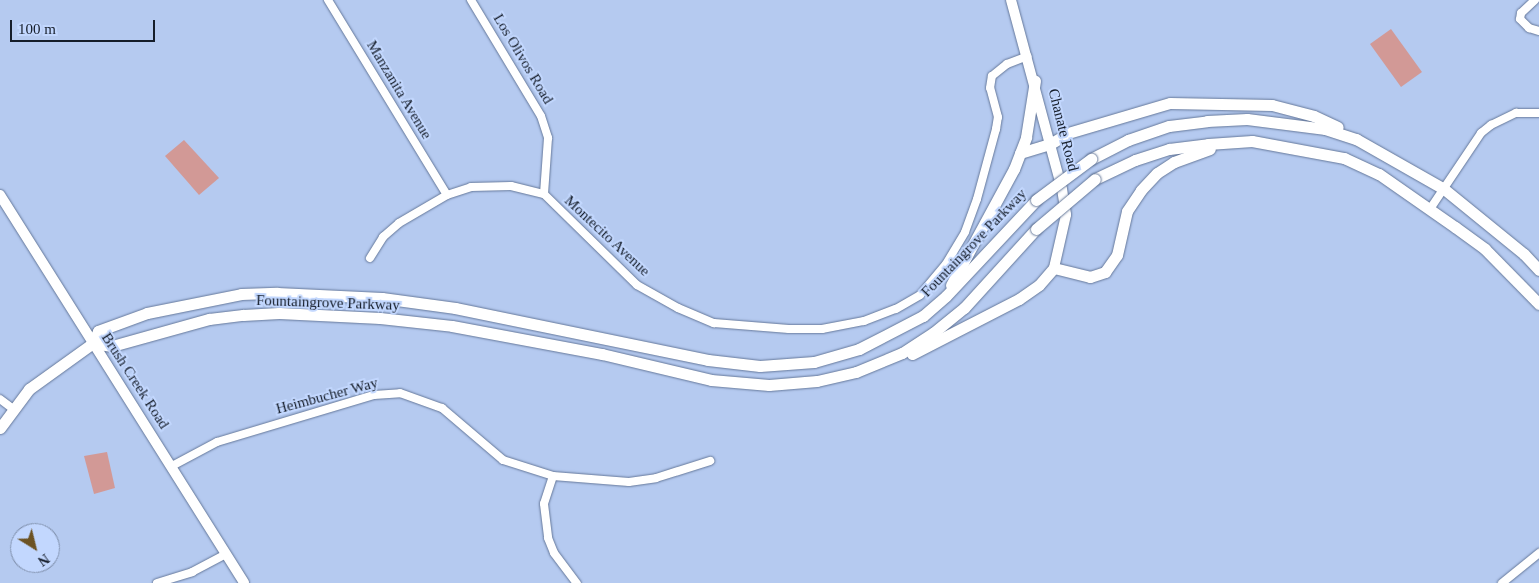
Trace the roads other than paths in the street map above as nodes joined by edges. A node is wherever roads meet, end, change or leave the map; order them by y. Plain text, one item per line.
1 (328, 0) edge
2 (471, 0) edge
3 (1011, 0) edge
4 (1536, 0) edge
5 (1539, 31) edge
6 (1028, 56) junction
7 (1035, 81) junction
8 (1539, 113) edge
9 (1356, 139) junction
10 (1252, 141) junction
11 (1050, 144) junction
12 (1020, 153) junction
13 (1444, 189) junction
14 (544, 194) junction
15 (447, 195) junction
16 (0, 196) edge
17 (1430, 208) junction
18 (370, 258) dead end
19 (1054, 268) junction
20 (1539, 270) edge
21 (1539, 304) edge
22 (923, 316) junction
23 (93, 343) junction
24 (875, 364) junction
25 (0, 399) edge
26 (12, 408) junction
27 (0, 428) edge
28 (710, 461) dead end
29 (172, 466) junction
30 (553, 476) junction
31 (1539, 553) edge
32 (226, 554) junction
33 (157, 583) edge
34 (244, 583) edge
35 (577, 583) edge
36 (1502, 583) edge

1 - 15 street, Manzanita Avenue
2 - 14 street, Los Olivos Road
3 - 6 street, Chanate Road
4 - 5 street
6 - 7 street, Chanate Road
6 - 14 street, Montecito Avenue
7 - 11 street, Chanate Road
7 - 12 main road
8 - 13 street
9 - 11 main road
9 - 13 main road, Fountaingrove Parkway
9 - 22 main road, Fountaingrove Parkway, bridge
10 - 17 main road, Fountaingrove Parkway
10 - 19 main road
10 - 24 main road, Fountaingrove Parkway, bridge
11 - 12 main road
11 - 19 street, Chanate Road
12 - 22 main road
13 - 17 street
13 - 20 main road, Fountaingrove Parkway
14 - 15 street, Montecito Avenue
15 - 18 street, Montecito Avenue
16 - 23 street, Brush Creek Road
17 - 21 main road, Fountaingrove Parkway
19 - 24 main road
22 - 23 main road, Fountaingrove Parkway
23 - 24 main road, Fountaingrove Parkway
23 - 26 main road
23 - 29 street, Brush Creek Road
25 - 26 street
26 - 27 main road
28 - 30 street, Heimbucher Way
29 - 30 street, Heimbucher Way
29 - 32 street, Brush Creek Road
30 - 35 street
31 - 36 street
32 - 33 street
32 - 34 street, Brush Creek Road

